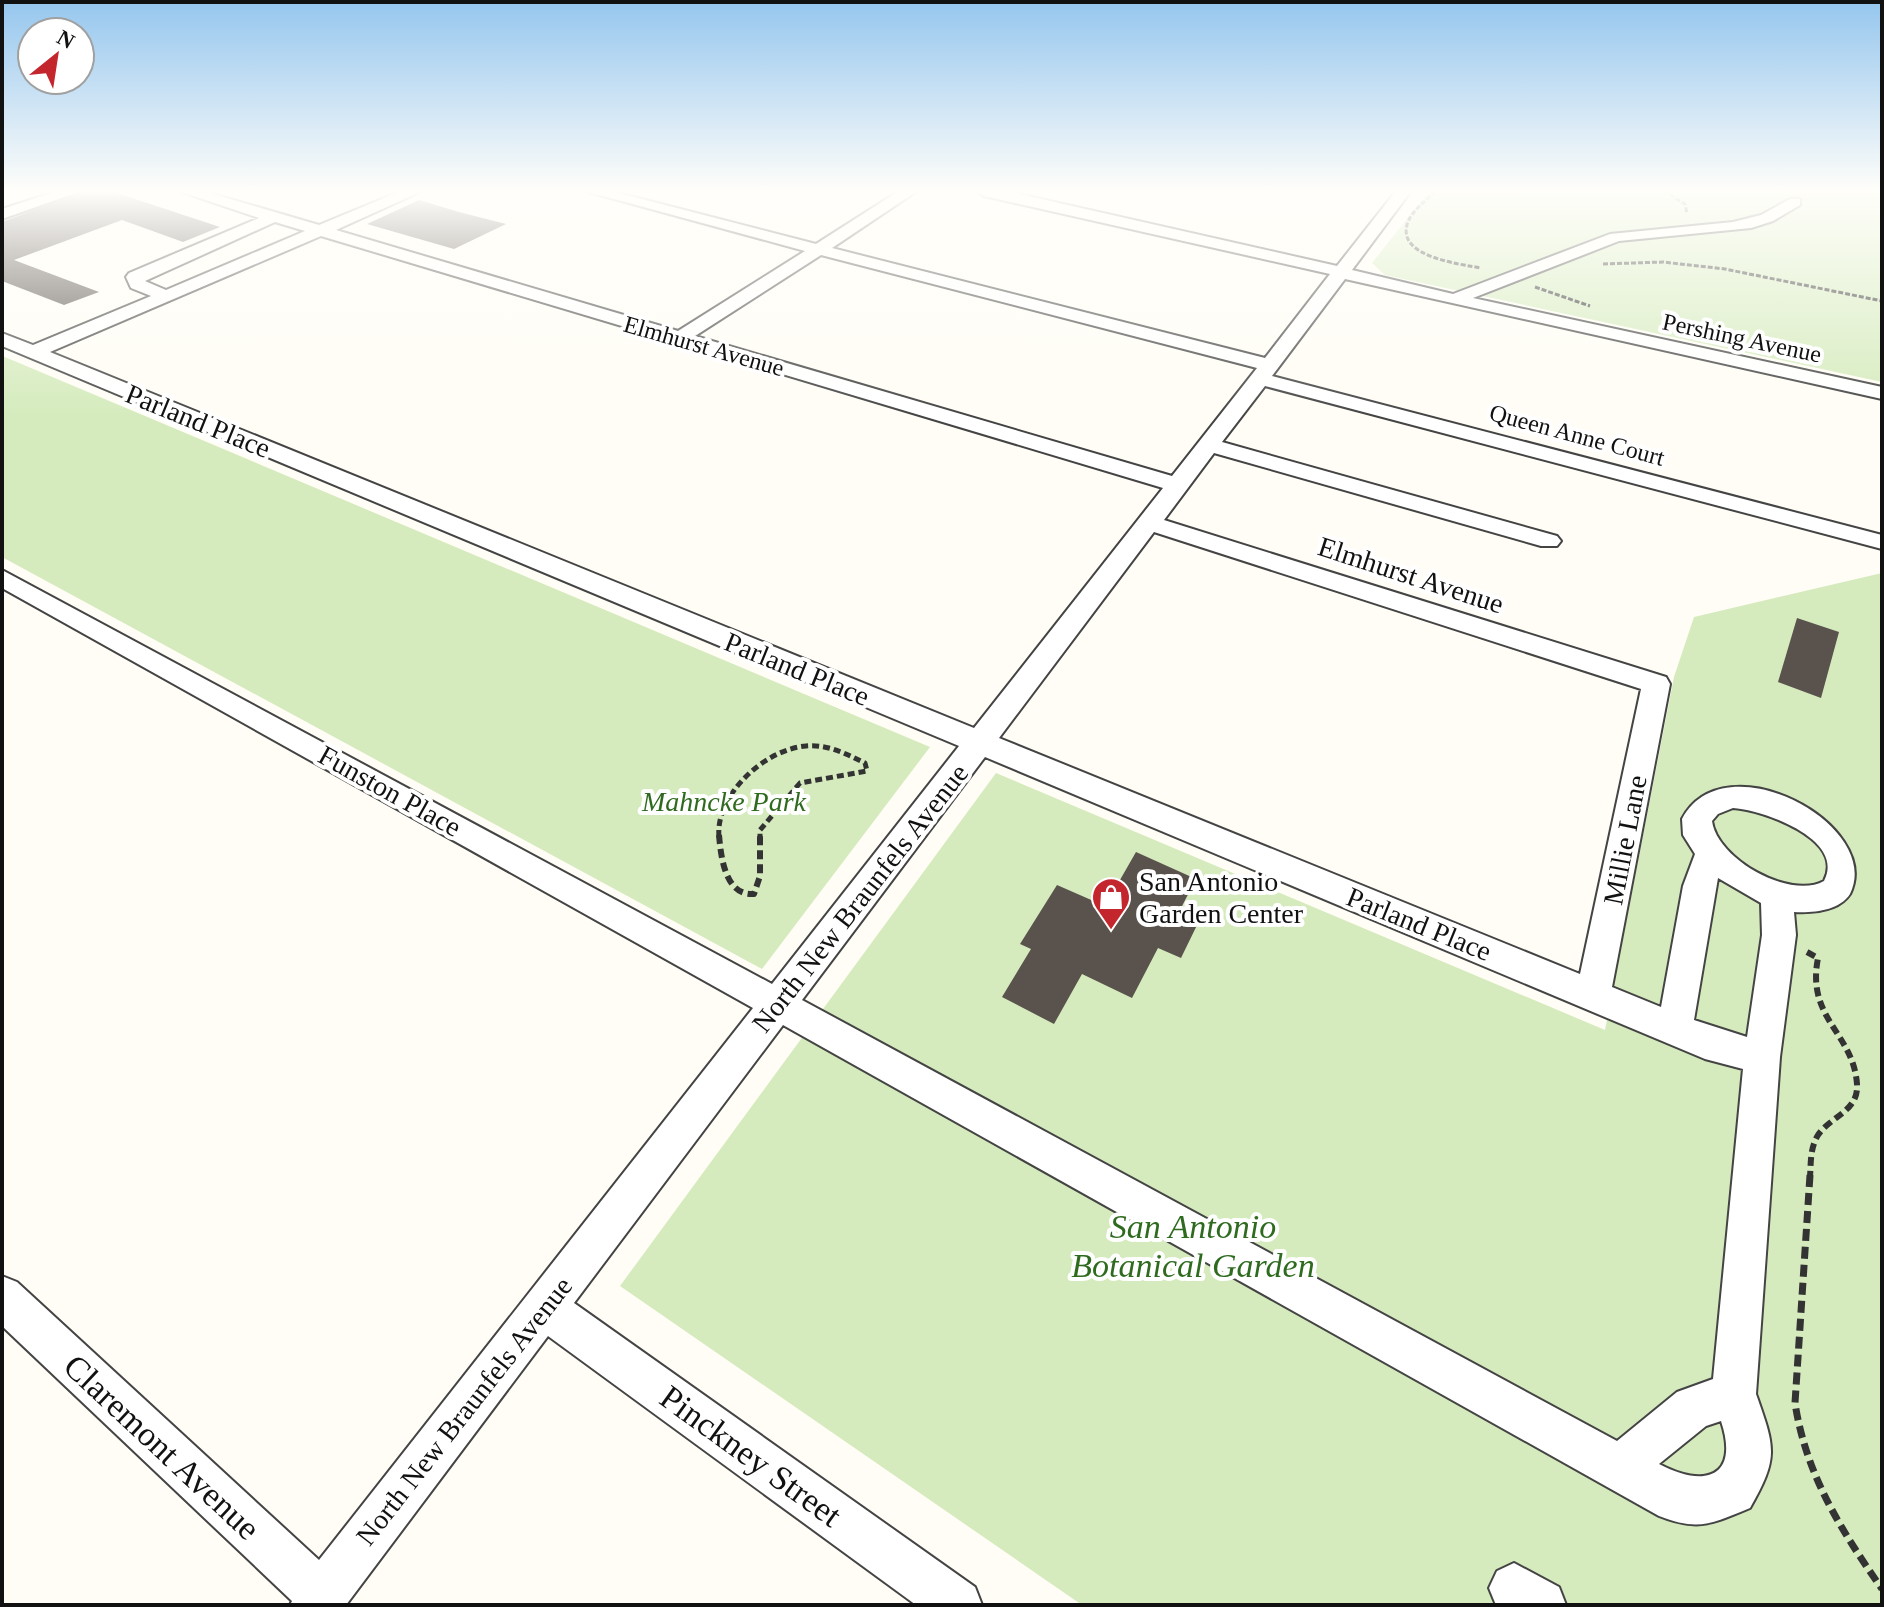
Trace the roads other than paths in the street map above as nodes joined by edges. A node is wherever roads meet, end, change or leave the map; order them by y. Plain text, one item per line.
1 (161, 266) edge
2 (238, 266) edge
3 (431, 266) edge
4 (793, 266) edge
5 (881, 266) edge
6 (1310, 266) edge
7 (1346, 266) edge
8 (1544, 266) edge
9 (1341, 273) junction
10 (166, 296) junction
11 (1453, 300) junction
12 (679, 338) junction
13 (2, 339) edge
14 (33, 352) junction
15 (1265, 372) junction
16 (1882, 393) edge
17 (1209, 445) junction
18 (1178, 485) junction
19 (1149, 523) junction
20 (1549, 541) dead end
21 (1882, 542) edge
22 (2, 578) edge
23 (1656, 684) joint
24 (979, 744) junction
25 (1710, 855) junction
26 (1777, 896) junction
27 (1593, 996) junction
28 (778, 1005) junction
29 (1675, 1029) junction
30 (1762, 1057) junction
31 (2, 1297) edge
32 (544, 1307) junction
33 (1734, 1394) junction
34 (1620, 1470) junction
35 (318, 1600) edge
36 (957, 1605) edge

1 - 10 street
2 - 10 street
3 - 12 street, Elmhurst Avenue
4 - 12 street
5 - 15 street, Queen Anne Court
6 - 9 street, Pershing Avenue
7 - 9 street, North New Braunfels Avenue
8 - 11 street
9 - 11 street, Pershing Avenue
9 - 15 street, North New Braunfels Avenue
10 - 14 street
11 - 16 street, Pershing Avenue
12 - 18 street, Elmhurst Avenue
13 - 14 street, Parland Place
14 - 24 street, Parland Place
15 - 17 street, North New Braunfels Avenue
15 - 21 street, Queen Anne Court
17 - 18 street, North New Braunfels Avenue
17 - 20 street
18 - 19 street, North New Braunfels Avenue
19 - 23 street, Elmhurst Avenue
19 - 24 street, North New Braunfels Avenue
22 - 28 street, Funston Place
23 - 27 street, Millie Lane
24 - 27 street, Parland Place
24 - 28 street, North New Braunfels Avenue
25 - 26 street
25 - 26 street
25 - 29 street
26 - 30 street
27 - 29 street, Parland Place
28 - 32 street, North New Braunfels Avenue
28 - 34 street, Funston Place
29 - 30 street, Parland Place
30 - 33 street
31 - 35 street, Claremont Avenue
32 - 35 street, North New Braunfels Avenue
32 - 36 street, Pinckney Street
33 - 34 street
33 - 34 street, Funston Place

